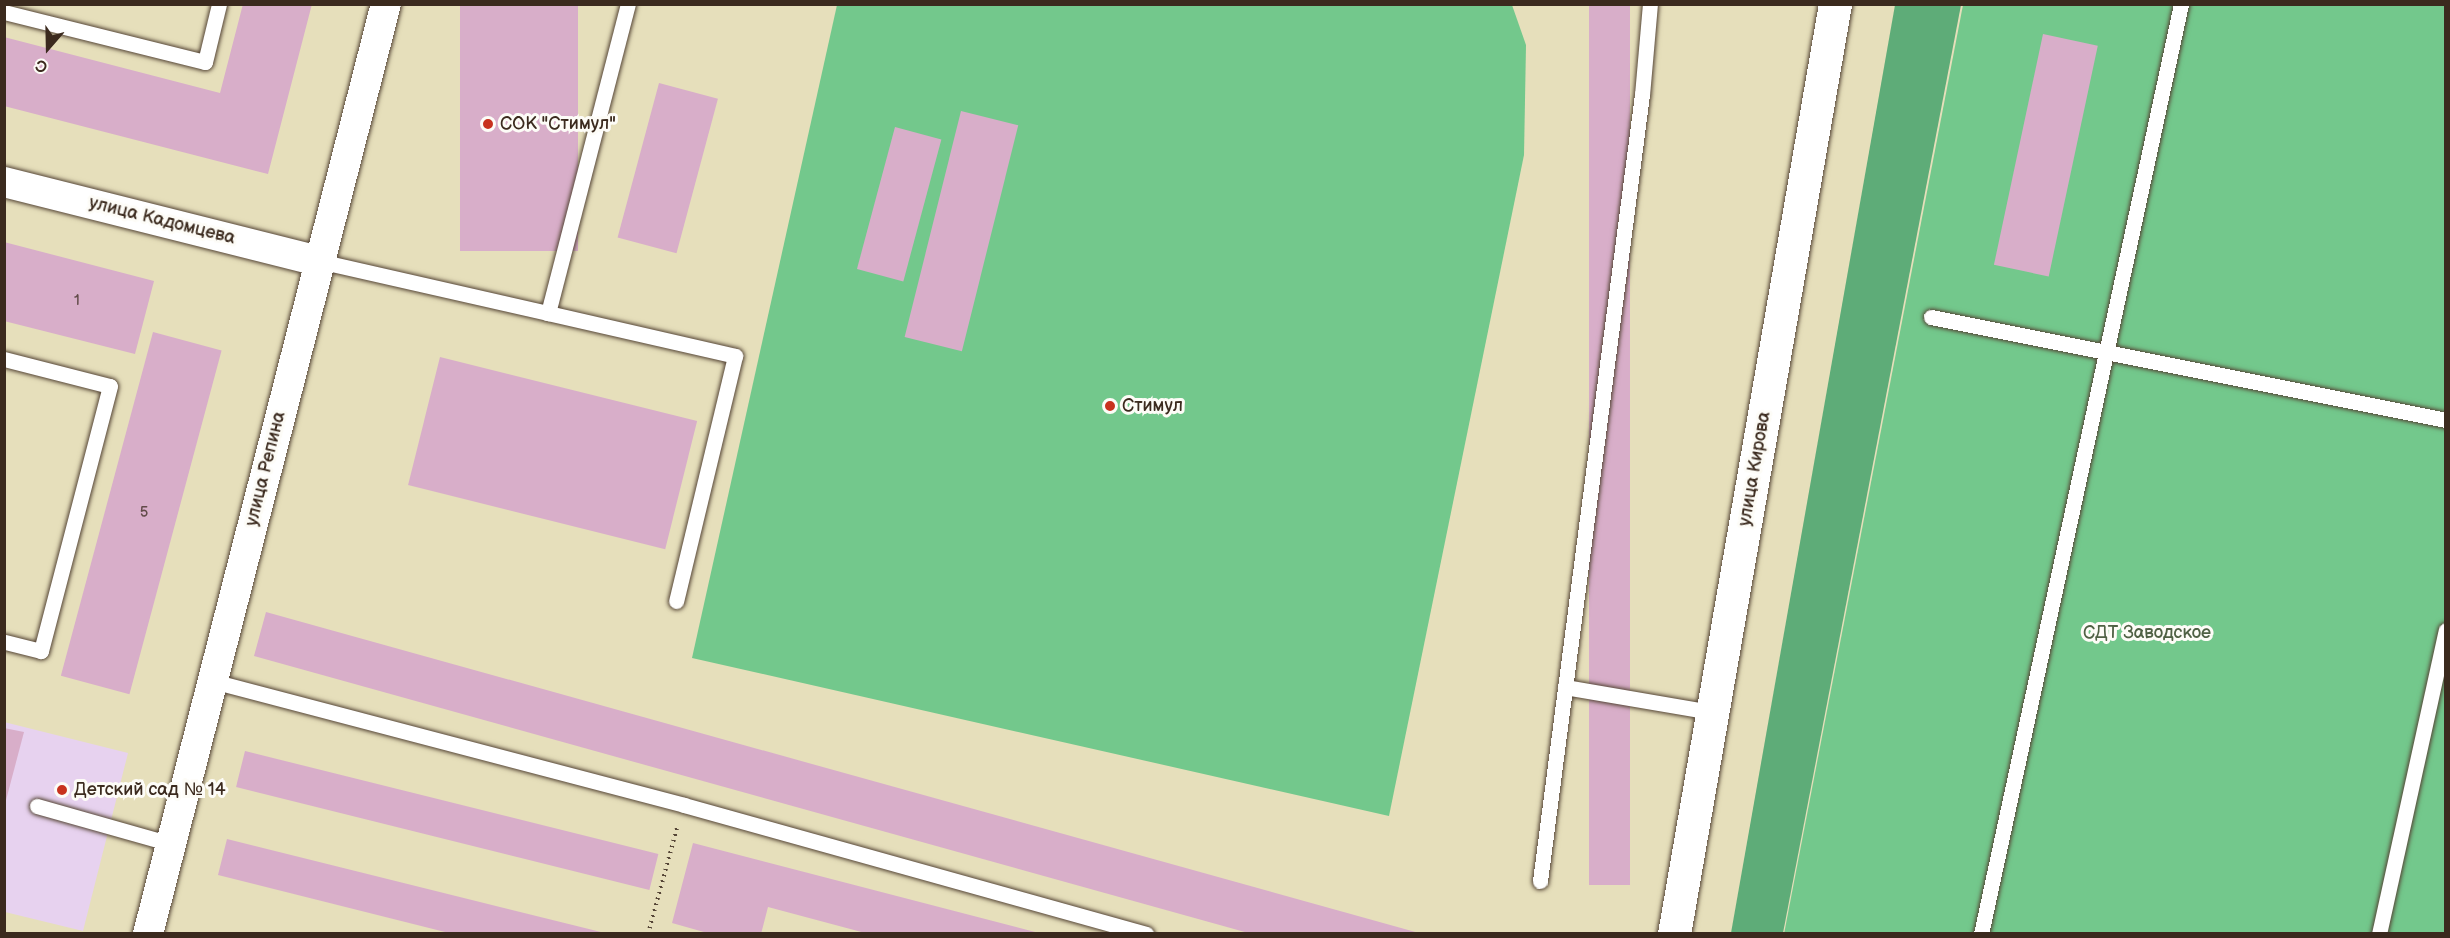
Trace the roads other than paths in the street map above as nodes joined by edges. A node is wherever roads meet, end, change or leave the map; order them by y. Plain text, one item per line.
1 (219, 4) edge
2 (386, 4) edge
3 (628, 4) edge
4 (1650, 4) edge
5 (1835, 4) edge
6 (2181, 4) edge
7 (4, 12) edge
8 (4, 182) edge
9 (319, 261) junction
10 (548, 313) junction
11 (1931, 317) dead end
12 (2106, 352) junction
13 (4, 359) edge
14 (2445, 420) edge
15 (676, 601) dead end
16 (2445, 630) edge
17 (4, 642) edge
18 (212, 681) junction
19 (1565, 687) junction
20 (1712, 712) junction
21 (37, 806) dead end
22 (171, 844) junction
23 (1540, 881) dead end
24 (148, 933) edge
25 (1146, 933) edge
26 (1674, 933) edge
27 (1981, 933) edge
28 (2379, 933) edge

1 - 7 lane
2 - 9 street, улица Репина
3 - 10 lane
4 - 19 lane
5 - 20 main road, улица Кирова
6 - 12 lane
8 - 9 street, улица Кадомцева
9 - 10 lane
9 - 18 street, улица Репина
10 - 15 lane
11 - 12 lane
12 - 14 lane
12 - 27 lane
13 - 17 lane
16 - 28 lane
18 - 22 street, улица Репина
18 - 25 lane
19 - 20 lane
19 - 23 lane
20 - 26 main road, улица Кирова
21 - 22 lane
22 - 24 street, улица Репина

